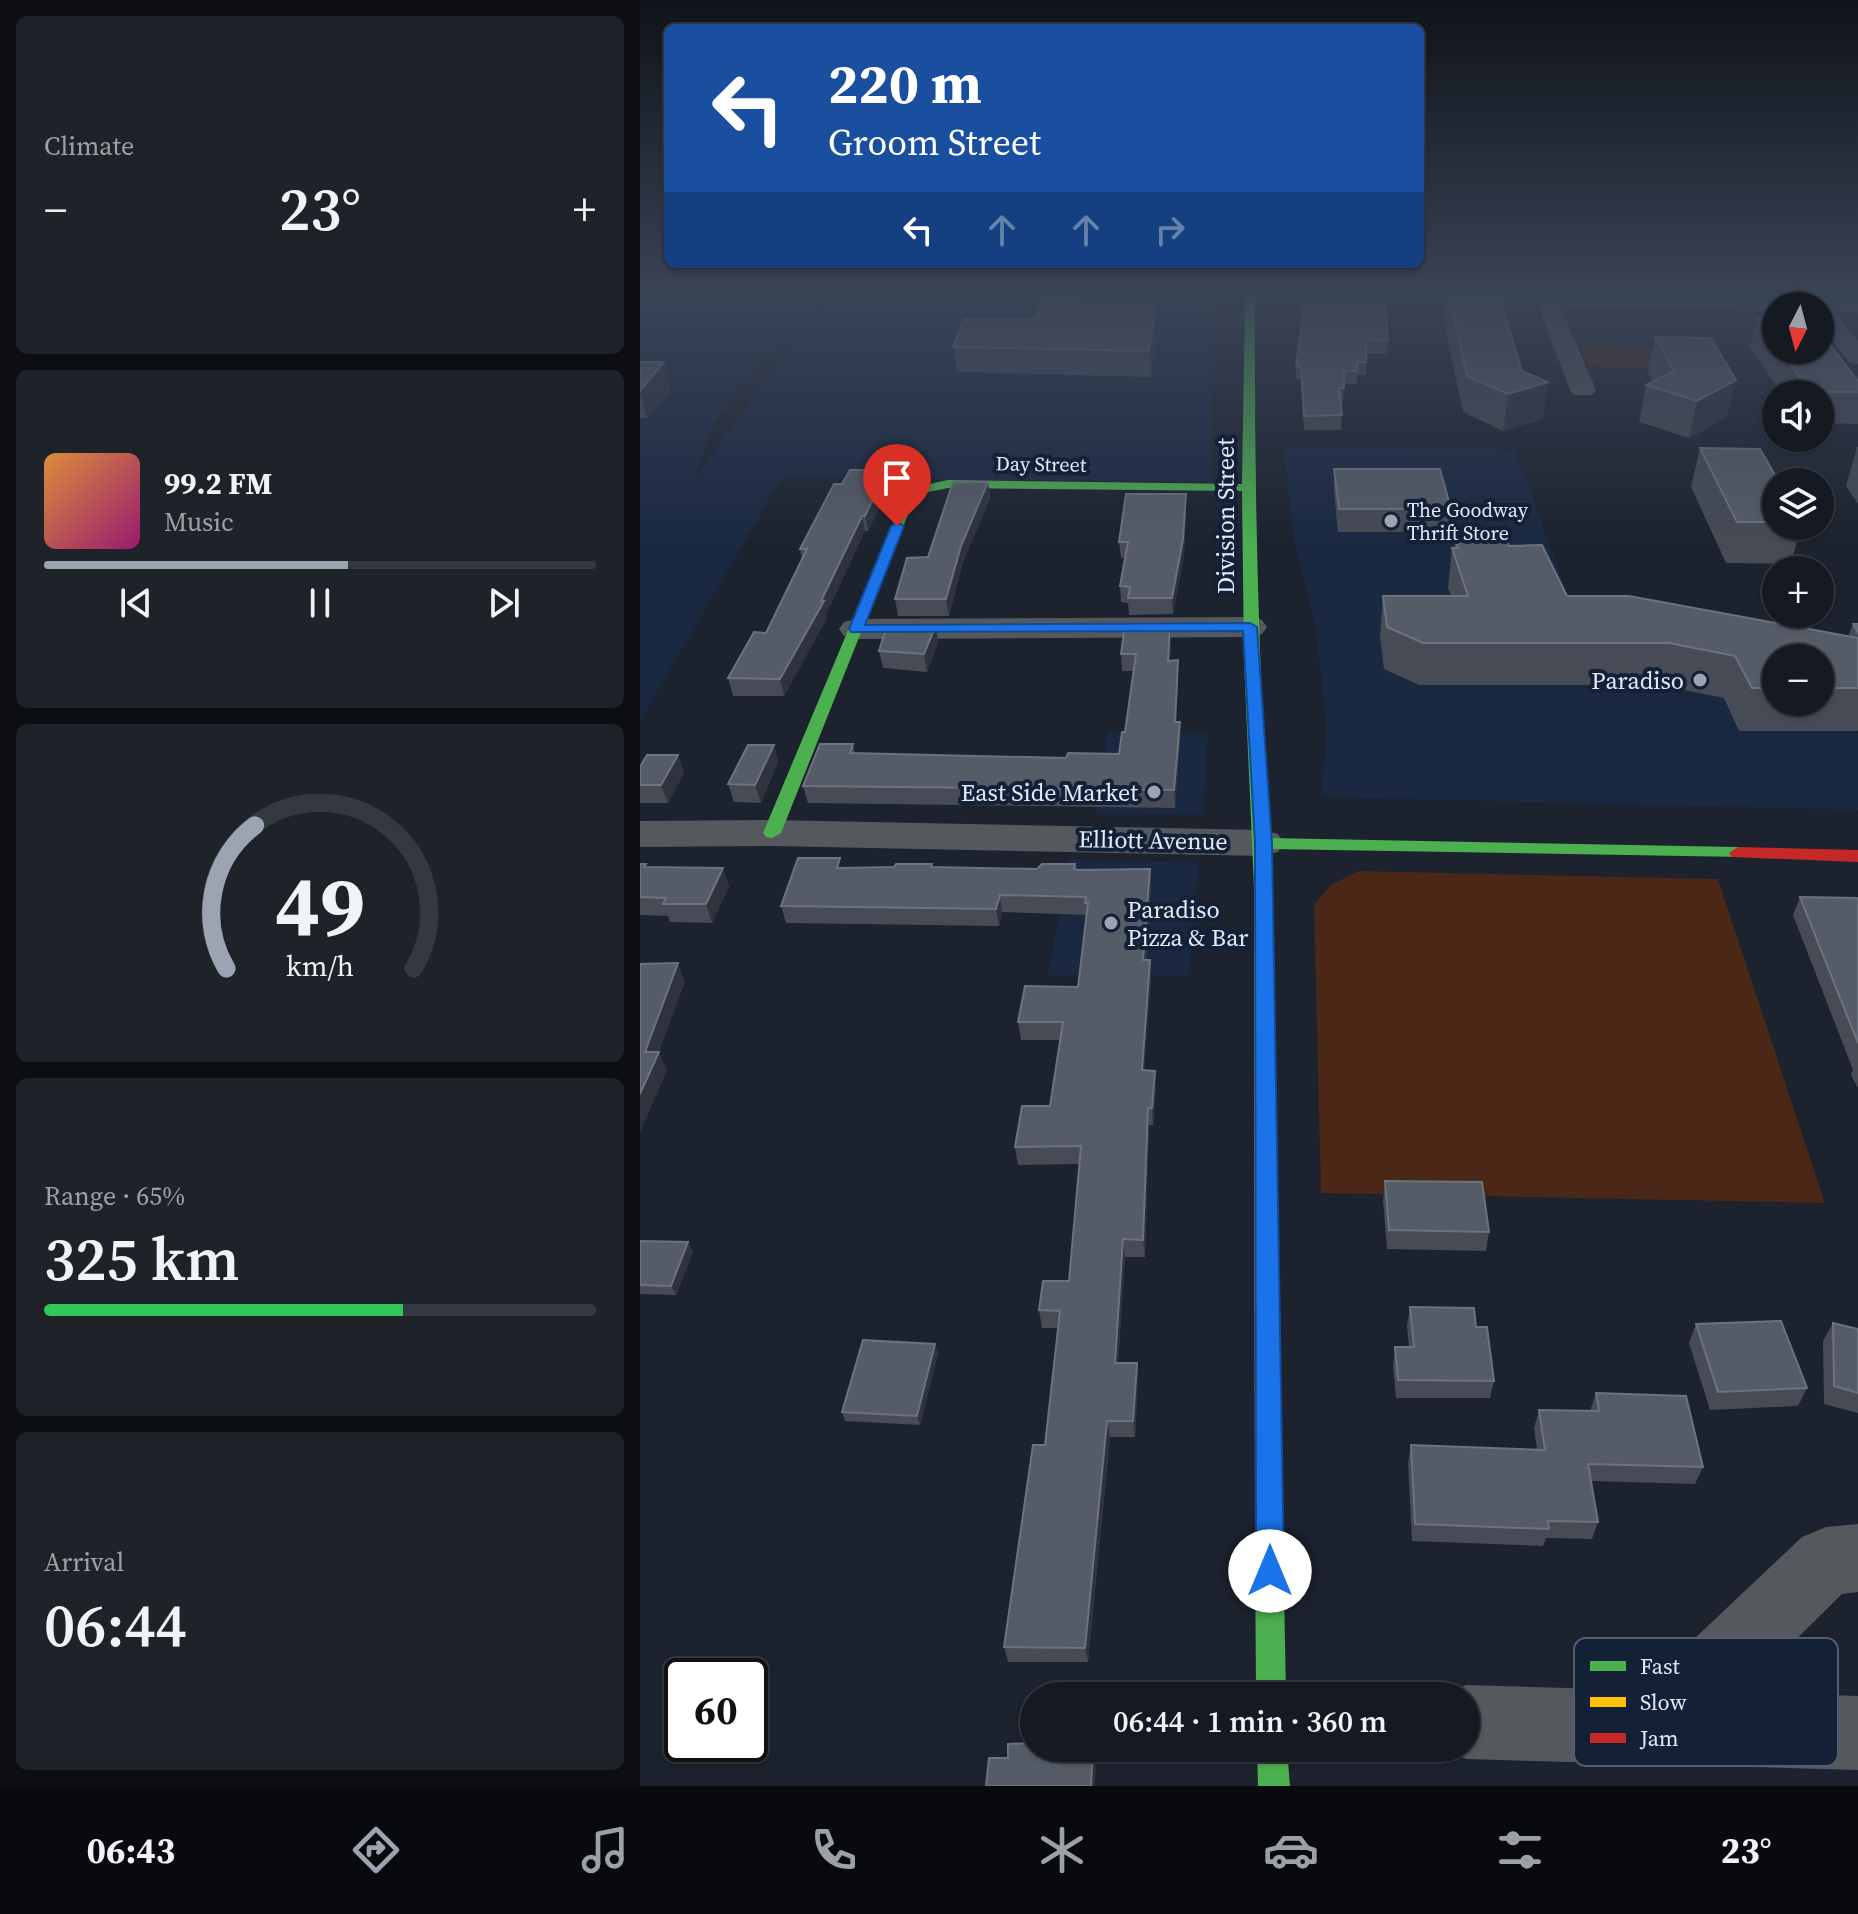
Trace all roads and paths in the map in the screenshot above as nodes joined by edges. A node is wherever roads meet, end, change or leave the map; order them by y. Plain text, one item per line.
1 (1249, 378) edge
2 (1578, 378) edge
3 (1583, 390) dead end
4 (1248, 488) junction
5 (1250, 627) junction
6 (856, 629) junction
7 (772, 833) junction
8 (640, 834) edge
9 (1263, 843) junction
10 (1858, 856) edge
11 (1858, 1558) edge
12 (1747, 1638) edge
13 (1271, 1682) edge
14 (1480, 1723) edge
15 (1574, 1726) edge
16 (1838, 1733) edge
17 (1858, 1733) edge
18 (1273, 1762) edge
19 (1274, 1786) edge

1 - 4 main road, Division Street
2 - 3 street
4 - 5 main road, Division Street
4 - 6 main road, Day Street
5 - 6 street
5 - 9 main road, Division Street
6 - 7 main road, Day Street
7 - 8 street, Elliott Avenue
7 - 9 street, Elliott Avenue
9 - 10 main road, Elliott Avenue
9 - 13 main road, Division Street
11 - 12 street
14 - 15 street
16 - 17 street
18 - 19 main road

